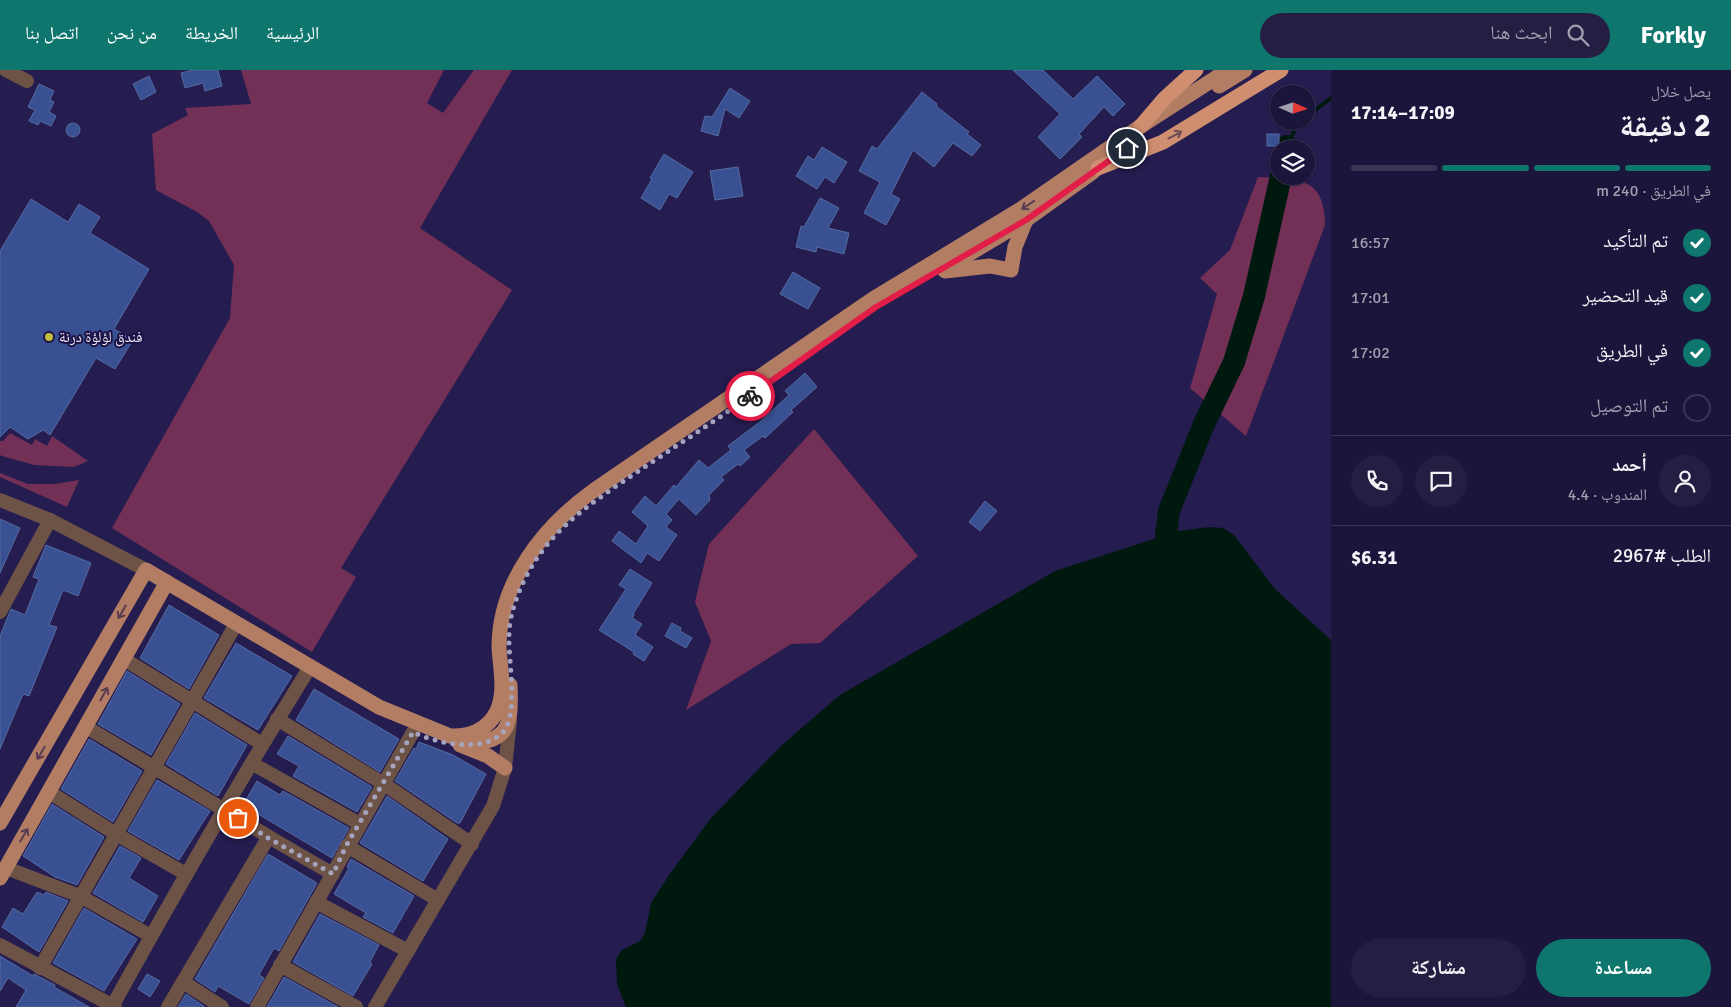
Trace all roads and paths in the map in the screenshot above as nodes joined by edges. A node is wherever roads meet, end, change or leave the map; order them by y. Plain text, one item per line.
1 (6, 70) edge
2 (1196, 70) edge
3 (1228, 70) edge
4 (1245, 70) edge
5 (1281, 70) edge
6 (27, 81) dead end
7 (1141, 126) junction
8 (1098, 168) junction
9 (1026, 220) junction
10 (939, 272) junction
11 (0, 500) edge
12 (50, 520) junction
13 (146, 570) junction
14 (167, 582) junction
15 (0, 612) edge
16 (236, 624) junction
17 (124, 659) junction
18 (310, 667) junction
19 (192, 701) junction
20 (379, 707) junction
21 (507, 711) junction
22 (277, 719) junction
23 (86, 727) junction
24 (413, 732) junction
25 (262, 744) junction
26 (460, 745) junction
27 (253, 764) junction
28 (154, 766) junction
29 (506, 768) junction
30 (384, 784) junction
31 (49, 792) junction
32 (223, 808) junction
33 (0, 823) edge
34 (360, 824) junction
35 (116, 834) junction
36 (268, 838) junction
37 (472, 844) junction
38 (346, 846) junction
39 (3, 873) edge
40 (186, 874) junction
41 (333, 874) junction
42 (80, 896) junction
43 (438, 900) junction
44 (316, 902) junction
45 (152, 936) junction
46 (0, 945) edge
47 (408, 951) junction
48 (280, 965) junction
49 (40, 968) junction
50 (183, 982) junction
51 (114, 1006) edge
52 (168, 1007) edge
53 (222, 1007) edge
54 (256, 1007) edge
55 (356, 1007) edge
56 (375, 1007) edge

1 - 6 street
2 - 7 highway
3 - 7 main road
4 - 8 main road
8 -> 5 highway
7 -> 21 main road
8 - 9 main road
9 - 10 main road
9 - 10 main road
10 - 21 main road
11 - 12 street
12 - 13 street
12 - 15 street
13 - 14 main road
13 -> 33 main road
14 - 16 main road
14 - 17 main road
16 - 18 main road
16 - 19 street
17 - 19 street
23 -> 17 main road
18 - 20 main road
18 - 22 street
19 - 25 street
19 - 28 street
20 - 21 main road
20 - 24 main road
21 - 26 main road
21 - 29 street
22 - 25 street
22 - 30 street
23 - 28 street
23 - 31 main road
24 - 26 main road
24 - 30 street
25 - 27 street
26 - 29 main road
27 - 32 street
27 - 34 street
28 - 32 street
28 - 35 street
29 - 37 street
30 - 34 street
30 - 37 street
31 - 35 street
39 -> 31 main road
32 - 36 street
32 - 40 street
34 - 38 street
35 - 40 street
35 - 42 street
36 - 41 street
36 - 50 street
37 - 43 street
38 - 41 street
38 - 43 street
39 - 42 street
40 - 45 street
41 - 44 street
42 - 45 street
42 - 49 street
43 - 47 street
44 - 47 street
44 - 48 street
45 - 51 street
46 - 49 street
47 - 56 street
48 - 54 street
48 - 55 street
49 - 51 street
50 - 52 street
50 - 53 street

